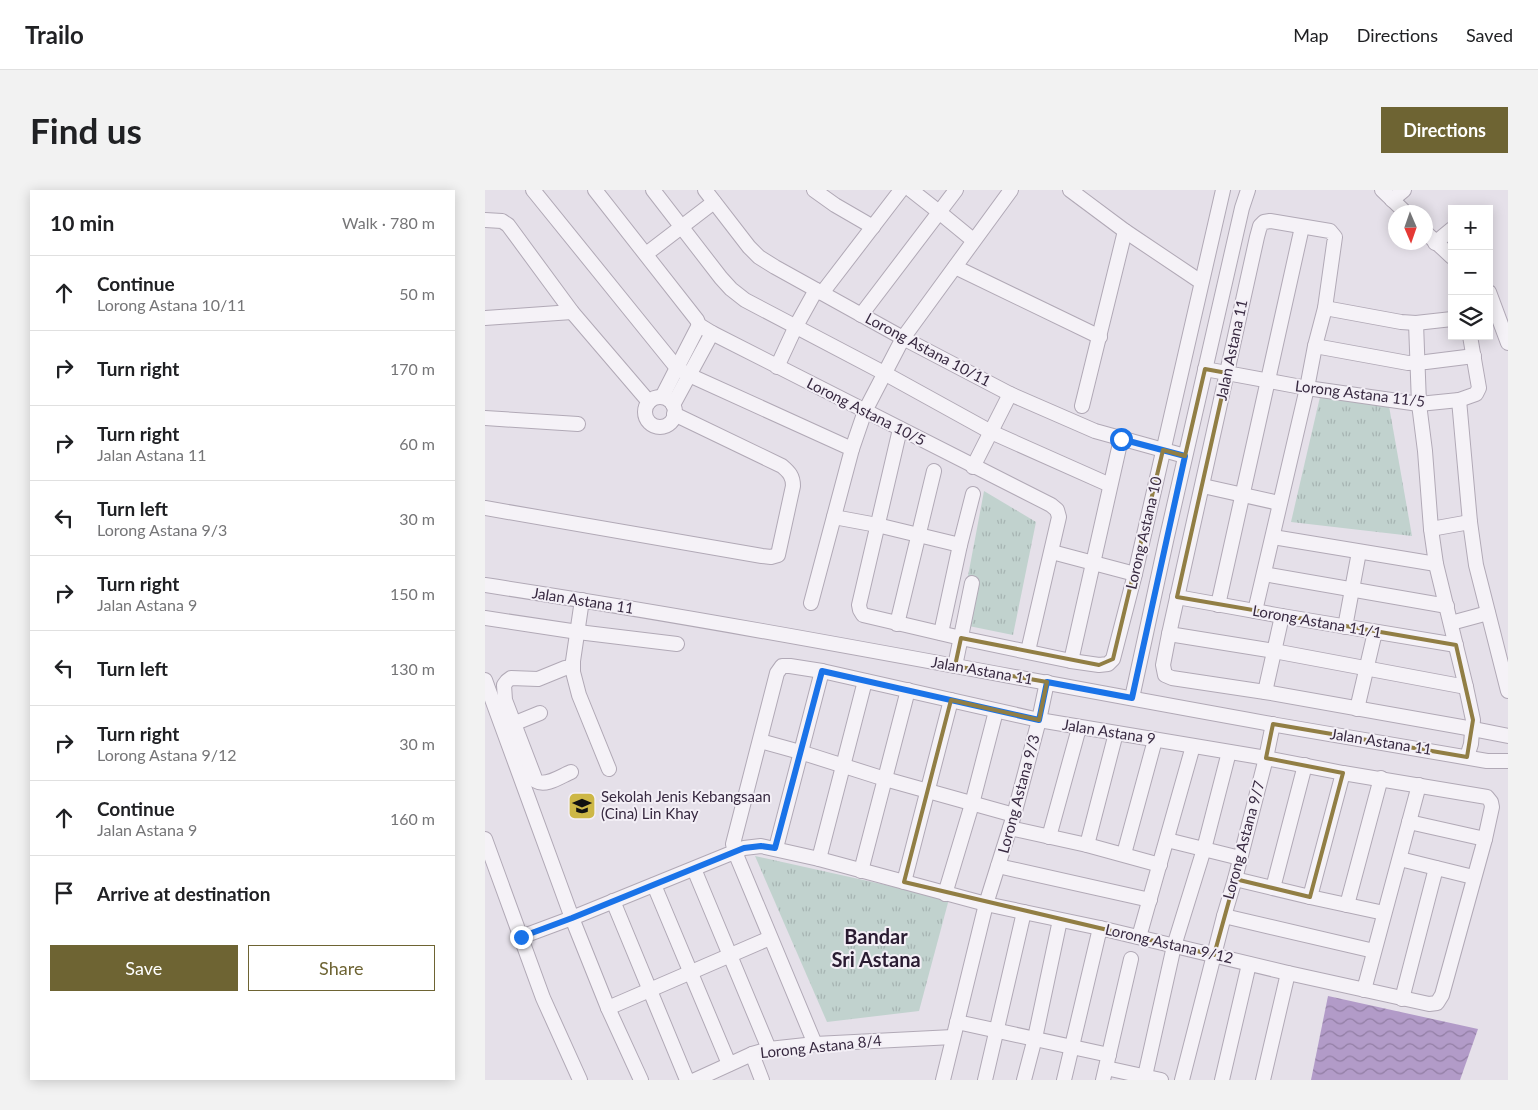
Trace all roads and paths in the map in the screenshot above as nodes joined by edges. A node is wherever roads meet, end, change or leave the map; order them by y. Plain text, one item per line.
1 (533, 190) edge
2 (595, 190) edge
3 (653, 190) edge
4 (705, 190) edge
5 (814, 190) edge
6 (901, 190) edge
7 (911, 190) edge
8 (956, 190) edge
9 (1011, 190) edge
10 (1070, 190) edge
11 (1223, 190) edge
12 (1248, 190) edge
13 (1404, 190) edge
14 (1387, 195) edge
15 (714, 202) junction
16 (1398, 205) edge
17 (939, 212) junction
18 (485, 220) edge
19 (682, 226) junction
20 (873, 227) junction
21 (1302, 227) junction
22 (1125, 231) junction
23 (1448, 231) edge
24 (1433, 237) edge
25 (973, 240) junction
26 (1433, 241) edge
27 (646, 254) junction
28 (1448, 254) edge
29 (955, 267) junction
30 (1201, 282) junction
31 (819, 291) junction
32 (1490, 295) edge
33 (1325, 308) junction
34 (572, 312) junction
35 (861, 315) junction
36 (485, 318) edge
37 (1448, 319) edge
38 (1416, 323) junction
39 (699, 325) junction
40 (796, 326) junction
41 (711, 333) junction
42 (1100, 337) junction
43 (903, 338) junction
44 (1472, 340) edge
45 (1508, 344) edge
46 (1315, 346) junction
47 (1474, 356) junction
48 (1417, 363) junction
49 (777, 367) junction
50 (1205, 369) junction
51 (683, 372) junction
52 (884, 373) junction
53 (1227, 374) junction
54 (1268, 381) junction
55 (1307, 388) junction
56 (1010, 394) junction
57 (1459, 400) junction
58 (664, 404) junction
59 (1419, 404) junction
60 (1082, 406) dead end
61 (865, 411) junction
62 (485, 418) edge
63 (578, 424) dead end
64 (900, 429) junction
65 (991, 432) junction
66 (1121, 439) junction
67 (852, 449) junction
68 (1163, 450) junction
69 (1185, 456) junction
70 (973, 467) junction
71 (934, 471) dead end
72 (1110, 485) junction
73 (1203, 486) junction
74 (973, 494) dead end
75 (1242, 495) junction
76 (1279, 503) junction
77 (485, 508) edge
78 (834, 517) junction
79 (1470, 522) junction
80 (877, 525) junction
81 (1431, 529) junction
82 (919, 535) junction
83 (1273, 537) junction
84 (960, 545) junction
85 (1051, 552) junction
86 (1359, 552) junction
87 (1093, 563) junction
88 (1437, 564) junction
89 (1135, 574) junction
90 (1264, 574) junction
91 (972, 583) dead end
92 (485, 585) edge
93 (1352, 589) junction
94 (1177, 597) junction
95 (582, 600) junction
96 (811, 603) dead end
97 (1218, 605) junction
98 (1447, 606) junction
99 (1255, 611) junction
100 (1488, 614) junction
101 (1282, 616) junction
102 (485, 618) edge
103 (1451, 623) junction
104 (897, 624) junction
105 (1345, 627) junction
106 (578, 632) junction
107 (1375, 632) junction
108 (941, 633) junction
109 (1169, 634) junction
110 (961, 638) junction
111 (677, 644) dead end
112 (1456, 645) junction
113 (1028, 651) junction
114 (1274, 651) junction
115 (1071, 661) junction
116 (955, 666) junction
117 (573, 667) junction
118 (1367, 669) junction
119 (822, 671) junction
120 (485, 680) edge
121 (865, 681) junction
122 (1047, 682) junction
123 (1466, 687) junction
124 (908, 690) junction
125 (1508, 691) edge
126 (1265, 692) junction
127 (1132, 698) junction
128 (951, 700) junction
129 (1357, 709) junction
130 (996, 711) junction
131 (540, 713) dead end
132 (1039, 720) junction
133 (513, 724) junction
134 (1273, 724) junction
135 (1079, 728) junction
136 (1473, 729) junction
137 (1116, 733) junction
138 (1508, 736) edge
139 (1155, 740) junction
140 (760, 741) junction
141 (1193, 746) junction
142 (800, 752) junction
143 (1229, 752) junction
144 (1467, 757) junction
145 (1266, 758) junction
146 (1508, 761) edge
147 (843, 765) junction
148 (1305, 765) junction
149 (609, 769) dead end
150 (571, 772) dead end
151 (1343, 773) junction
152 (1381, 778) junction
153 (885, 779) junction
154 (1419, 785) junction
155 (929, 791) junction
156 (972, 804) junction
157 (1012, 822) junction
158 (1409, 822) junction
159 (1049, 837) junction
160 (1485, 839) junction
161 (485, 840) edge
162 (1167, 840) junction
163 (1087, 845) junction
164 (775, 848) junction
165 (1203, 850) junction
166 (735, 852) junction
167 (1124, 854) junction
168 (1240, 858) junction
169 (819, 859) junction
170 (1400, 859) junction
171 (1160, 865) junction
172 (999, 866) junction
173 (1436, 868) junction
174 (694, 869) junction
175 (861, 871) junction
176 (1473, 877) junction
177 (1235, 879) junction
178 (904, 882) junction
179 (654, 885) junction
180 (1273, 888) junction
181 (945, 894) junction
182 (1310, 897) junction
183 (1150, 900) junction
184 (613, 901) junction
185 (986, 904) junction
186 (1347, 905) junction
187 (1024, 912) junction
188 (1384, 913) junction
189 (1223, 916) junction
190 (572, 918) junction
191 (1060, 920) junction
192 (1100, 928) junction
193 (521, 937) junction
194 (1139, 937) junction
195 (770, 938) junction
196 (1174, 946) junction
197 (1374, 952) junction
198 (731, 955) junction
199 (1214, 955) junction
200 (1131, 959) dead end
201 (1249, 964) junction
202 (690, 973) junction
203 (1288, 973) junction
204 (651, 990) junction
205 (1364, 990) junction
206 (1402, 999) junction
207 (608, 1008) junction
208 (957, 1022) junction
209 (997, 1030) junction
210 (953, 1037) junction
211 (1035, 1038) junction
212 (815, 1044) junction
213 (1071, 1047) junction
214 (769, 1049) junction
215 (752, 1054) junction
216 (729, 1064) junction
217 (1106, 1068) edge
218 (1145, 1076) junction
219 (580, 1080) edge
220 (641, 1080) edge
221 (687, 1080) edge
222 (695, 1080) edge
223 (762, 1080) edge
224 (943, 1080) edge
225 (985, 1080) edge
226 (1024, 1080) edge
227 (1064, 1080) edge
228 (1161, 1080) edge
229 (1182, 1080) edge
230 (1222, 1080) edge
231 (1263, 1080) edge

1 - 51 street
2 - 27 street, Lorong Astana 10/5
3 - 19 street
4 - 15 street, Lorong Astana 10/11
5 - 20 street
6 - 20 street
7 - 17 street
8 - 17 street
9 - 25 street
10 - 22 street
11 - 30 street, Lorong Astana 10
12 - 50 street
13 - 14 street
14 - 16 street
15 - 19 street
15 - 31 street, Lorong Astana 10/11
17 - 25 street
17 - 35 street
18 - 34 street
19 - 27 street
19 - 40 street
20 - 31 street
21 - 33 street
21 - 53 street, Jalan Astana 11
21 - 54 street
22 - 30 street
22 - 42 street
23 - 24 street
25 - 29 street
26 - 28 street
27 - 39 street, Lorong Astana 10/5
29 - 42 street
29 - 43 street
30 - 68 street, Lorong Astana 10
31 - 35 street, Lorong Astana 10/11
31 - 40 street
32 - 45 street
33 - 38 street
33 - 46 street
34 - 36 street
34 - 58 street
35 - 43 street, Lorong Astana 10/11
37 - 38 street
38 - 48 street
39 - 41 street, Lorong Astana 10/5
39 - 51 street
40 - 49 street
40 - 52 street
41 - 49 street, Lorong Astana 10/5
41 - 51 street
42 - 60 street
43 - 52 street
43 - 56 street, Lorong Astana 10/11
44 - 47 street
46 - 48 street
46 - 55 street
47 - 48 street
47 - 57 street, Lorong Astana 11/5
48 - 59 street
49 - 61 street, Lorong Astana 10/5
50 - 53 street, Lorong Astana 11/5
50 - 69 street
51 - 58 street
51 - 67 street
52 - 61 street
52 - 65 street
53 - 54 street, Lorong Astana 11/5
53 - 73 street, Jalan Astana 11
54 - 55 street, Lorong Astana 11/5
54 - 75 street
55 - 59 street, Lorong Astana 11/5
55 - 76 street
56 - 65 street
56 - 66 street, Lorong Astana 10/11
57 - 59 street, Lorong Astana 11/5
57 - 79 street
58 - 77 street
59 - 81 street
61 - 64 street, Lorong Astana 10/5
61 - 67 street
62 - 63 street
64 - 70 street, Lorong Astana 10/5
64 - 80 street
65 - 70 street
65 - 72 street
66 - 68 street, Lorong Astana 10/11
66 - 72 street
67 - 78 street
68 - 69 street, Lorong Astana 10/11
68 - 89 street, Lorong Astana 10
69 - 127 street
70 - 85 street, Lorong Astana 10/5
71 - 82 street
72 - 87 street
73 - 75 street
73 - 94 street, Jalan Astana 11
74 - 84 street
75 - 76 street
75 - 97 street
76 - 83 street
78 - 80 street
78 - 96 street
79 - 81 street
79 - 100 street
80 - 82 street
80 - 104 street, Lorong Astana 10
81 - 88 street
82 - 84 street
82 - 104 street
83 - 86 street
83 - 90 street
84 - 108 street
85 - 87 street
85 - 113 street, Lorong Astana 10/5
86 - 88 street
86 - 93 street
87 - 89 street
87 - 115 street
88 - 98 street
89 - 115 street, Lorong Astana 10
90 - 93 street
90 - 99 street
91 - 110 street
92 - 95 street, Jalan Astana 11
93 - 98 street
93 - 105 street
94 - 97 street, Lorong Astana 11/1
94 - 109 street, Jalan Astana 11
95 - 106 street
95 - 116 street, Jalan Astana 11
97 - 99 street, Lorong Astana 11/1
98 - 103 street
99 - 101 street, Lorong Astana 11/1
100 - 103 street
100 - 125 street
101 - 105 street, Lorong Astana 11/1
101 - 114 street
102 - 106 street
103 - 112 street
104 - 108 street, Lorong Astana 10
105 - 107 street, Lorong Astana 11/1
106 - 111 street
106 - 117 street
107 - 112 street, Lorong Astana 11/1
107 - 118 street
108 - 110 street, Lorong Astana 10
109 - 114 street
109 - 126 street, Jalan Astana 11
110 - 113 street, Lorong Astana 10
110 - 116 street
112 - 123 street
113 - 115 street, Lorong Astana 10
114 - 118 street
114 - 126 street
116 - 122 street, Jalan Astana 11
117 - 133 street
117 - 149 street
118 - 123 street
118 - 129 street
119 - 121 street, Jalan Astana 9
119 - 140 street, Jalan Astana 9
119 - 142 street
120 - 190 street
121 - 124 street, Jalan Astana 9
121 - 147 street
122 - 127 street, Jalan Astana 11
122 - 132 street, Lorong Astana 9/3
123 - 136 street
124 - 128 street, Jalan Astana 9
124 - 153 street
126 - 129 street, Jalan Astana 11
127 - 134 street, Jalan Astana 11
128 - 130 street, Jalan Astana 9
128 - 155 street
129 - 136 street, Jalan Astana 11
130 - 132 street, Jalan Astana 9
130 - 156 street
131 - 133 street
132 - 135 street, Jalan Astana 9
132 - 157 street, Lorong Astana 9/3
133 - 150 street
134 - 144 street, Jalan Astana 11
134 - 145 street, Lorong Astana 9/7
135 - 137 street, Jalan Astana 9
135 - 159 street
136 - 138 street, Jalan Astana 11
136 - 144 street
137 - 139 street, Jalan Astana 9
137 - 163 street
139 - 141 street, Jalan Astana 9
139 - 167 street
140 - 142 street
140 - 166 street, Jalan Astana 9
141 - 143 street, Jalan Astana 9
141 - 162 street
142 - 147 street
142 - 164 street
143 - 145 street, Jalan Astana 9
143 - 165 street
144 - 146 street, Jalan Astana 11
145 - 148 street, Jalan Astana 9
145 - 168 street, Lorong Astana 9/7
147 - 153 street
147 - 169 street
148 - 151 street, Jalan Astana 9
148 - 180 street
151 - 152 street, Jalan Astana 9
151 - 182 street
152 - 154 street, Jalan Astana 9
152 - 186 street
153 - 155 street
153 - 175 street
154 - 158 street
154 - 160 street, Jalan Astana 9
155 - 156 street
155 - 178 street
156 - 157 street
156 - 181 street
157 - 159 street
157 - 172 street, Lorong Astana 9/3
158 - 160 street
158 - 170 street
159 - 163 street
160 - 176 street, Lorong Astana 9/12
161 - 193 street
162 - 165 street
162 - 171 street
163 - 167 street
164 - 166 street, Lorong Astana 9/12
164 - 169 street, Lorong Astana 9/12
165 - 168 street
165 - 196 street
166 - 174 street
166 - 195 street
167 - 171 street
168 - 177 street, Lorong Astana 9/7
169 - 175 street, Lorong Astana 9/12
170 - 173 street
170 - 188 street
171 - 183 street
172 - 183 street
172 - 185 street, Lorong Astana 9/3
173 - 176 street
173 - 206 street
174 - 179 street
174 - 198 street
175 - 178 street, Lorong Astana 9/12
176 - 206 street, Lorong Astana 9/12
177 - 180 street
177 - 189 street, Lorong Astana 9/7
178 - 181 street, Lorong Astana 9/12
179 - 184 street
179 - 202 street
180 - 182 street
181 - 185 street, Lorong Astana 9/12
182 - 186 street
183 - 194 street
184 - 190 street
184 - 204 street
185 - 187 street, Lorong Astana 9/12
185 - 208 street, Lorong Astana 9/3
186 - 188 street
187 - 191 street, Lorong Astana 9/12
187 - 209 street
188 - 197 street
189 - 197 street
189 - 199 street, Lorong Astana 9/7
190 - 193 street
190 - 207 street
191 - 192 street, Lorong Astana 9/12
191 - 211 street
192 - 194 street, Lorong Astana 9/12
192 - 213 street
193 - 219 street
194 - 196 street, Lorong Astana 9/12
195 - 198 street
195 - 212 street
196 - 199 street, Lorong Astana 9/12
196 - 218 street
197 - 205 street
198 - 202 street
198 - 214 street
199 - 201 street, Lorong Astana 9/12
199 - 229 street, Lorong Astana 9/7
200 - 217 street
201 - 203 street, Lorong Astana 9/12
201 - 230 street
202 - 204 street
202 - 216 street
203 - 205 street, Lorong Astana 9/12
203 - 231 street
204 - 207 street
204 - 221 street
205 - 206 street, Lorong Astana 9/12
207 - 220 street
208 - 209 street
208 - 210 street, Lorong Astana 9/3
209 - 211 street
209 - 225 street
210 - 212 street, Lorong Astana 8/4
210 - 224 street, Lorong Astana 9/3
211 - 213 street
211 - 226 street
212 - 214 street, Lorong Astana 8/4
213 - 217 street
213 - 227 street
214 - 215 street, Lorong Astana 8/4
215 - 216 street, Lorong Astana 8/4
215 - 223 street
216 - 222 street, Lorong Astana 8/4
217 - 218 street
218 - 228 street

